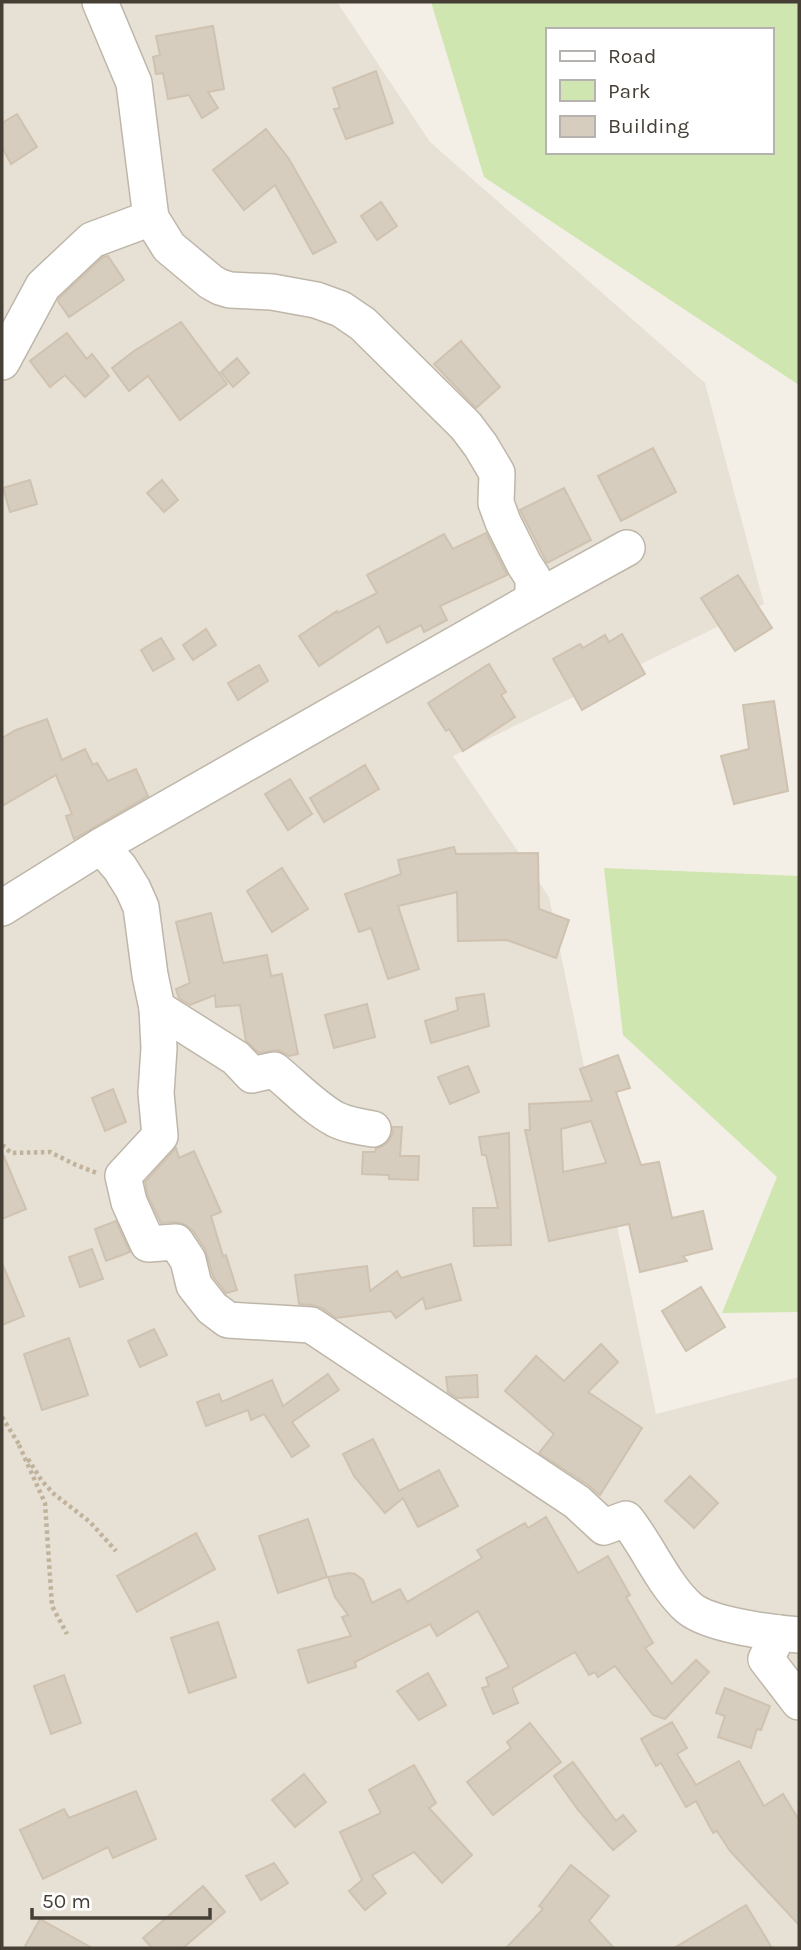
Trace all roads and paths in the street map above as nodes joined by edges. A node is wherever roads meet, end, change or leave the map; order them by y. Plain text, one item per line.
1 (100, 2) edge
2 (151, 218) junction
3 (2, 362) edge
4 (627, 548) dead end
5 (533, 600) junction
6 (101, 846) junction
7 (2, 908) edge
8 (158, 1008) junction
9 (373, 1129) dead end
10 (2, 1147) edge
11 (102, 1175) dead end
12 (2, 1417) edge
13 (19, 1445) junction
14 (116, 1551) dead end
15 (67, 1634) dead end
16 (789, 1634) edge
17 (799, 1702) edge

1 - 2 street
2 - 3 street
2 - 5 street
4 - 5 street
5 - 6 street
6 - 7 street
6 - 8 street
8 - 9 street
8 - 16 street
10 - 11 path
12 - 13 path
13 - 14 path
13 - 15 path
16 - 17 street

